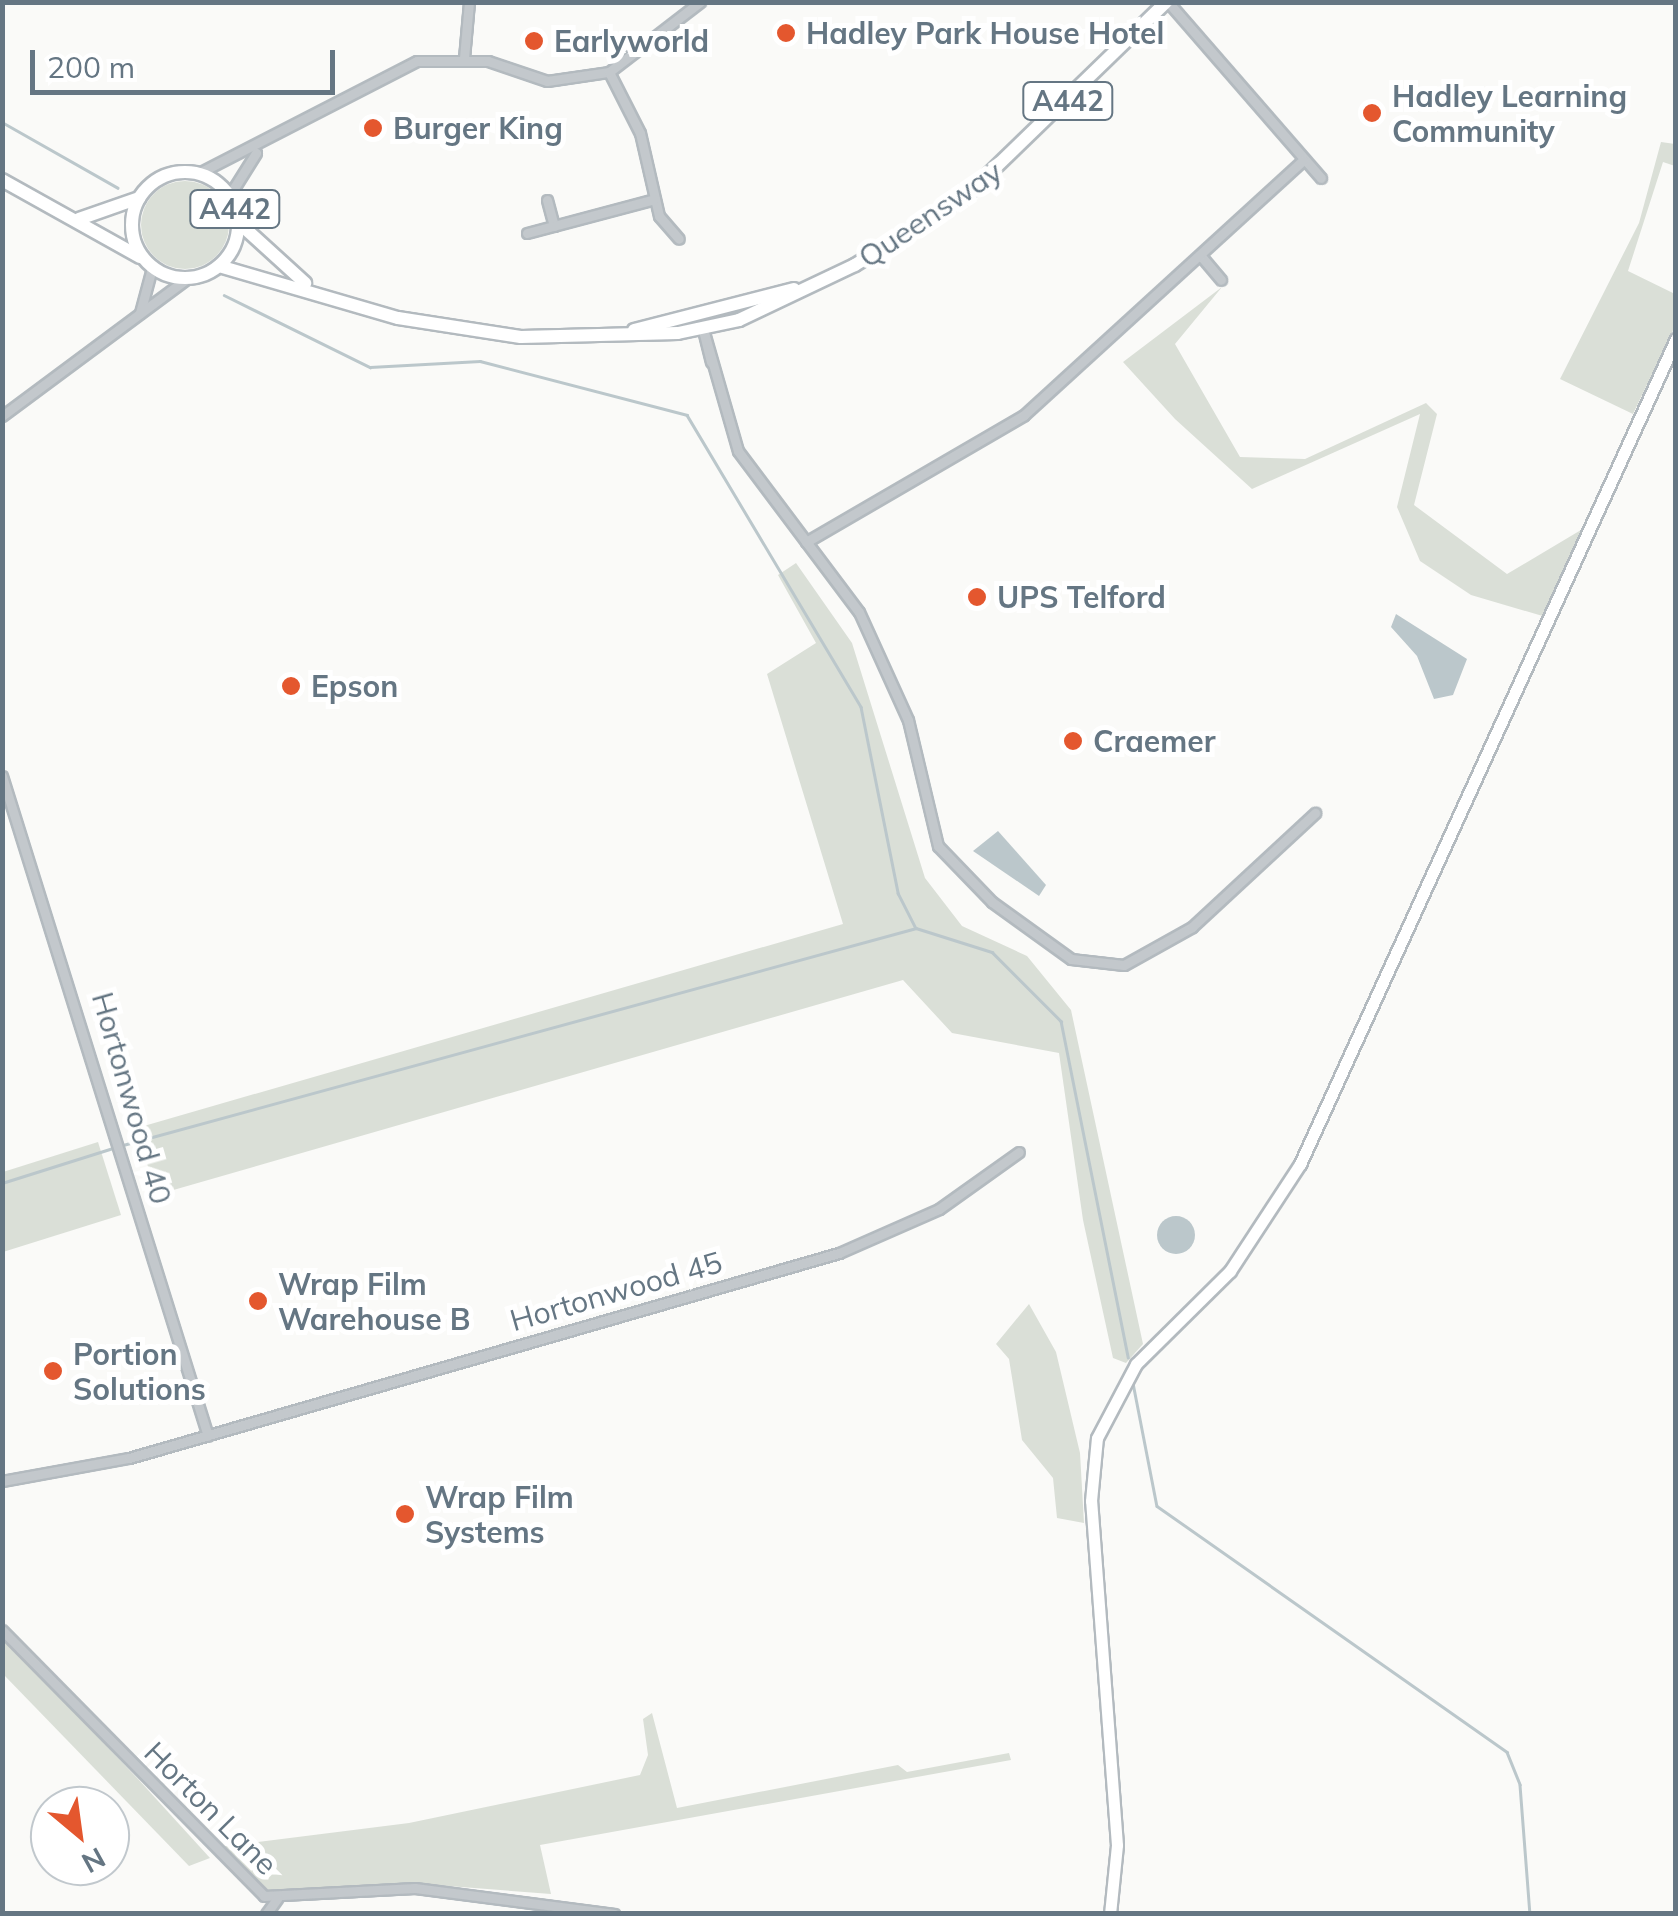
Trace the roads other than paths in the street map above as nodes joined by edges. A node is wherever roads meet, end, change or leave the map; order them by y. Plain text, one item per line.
1 (469, 2) edge
2 (700, 2) edge
3 (1167, 2) edge
4 (464, 58) junction
5 (609, 72) junction
6 (261, 147) junction
7 (1304, 160) junction
8 (197, 174) junction
9 (1321, 178) dead end
10 (2, 180) edge
11 (229, 196) junction
12 (139, 198) junction
13 (655, 199) junction
14 (546, 200) dead end
15 (78, 218) junction
16 (238, 222) junction
17 (554, 226) junction
18 (527, 232) dead end
19 (679, 239) dead end
20 (1201, 256) junction
21 (149, 264) junction
22 (219, 266) junction
23 (188, 278) junction
24 (1221, 280) dead end
25 (811, 286) junction
26 (321, 294) junction
27 (699, 312) junction
28 (139, 316) junction
29 (703, 329) junction
30 (618, 335) junction
31 (1676, 339) edge
32 (2, 416) edge
33 (806, 542) junction
34 (2, 776) edge
35 (1314, 813) dead end
36 (1019, 1152) dead end
37 (208, 1436) junction
38 (2, 1481) edge
39 (2, 1630) edge
40 (277, 1899) junction
41 (266, 1914) edge
42 (614, 1914) edge
43 (1110, 1914) edge

1 - 4 street
2 - 5 street
3 - 7 street
3 - 25 main road, Queensway / A442
4 - 5 street
4 - 6 street
5 - 13 street
6 - 8 street
6 - 11 street
7 - 9 street
7 - 20 street
8 - 11 main road, A442
8 - 12 main road, A442
10 - 15 main road
11 - 16 main road, A442
12 - 15 main road, A442
12 - 21 main road
13 - 17 street
13 - 19 street
14 - 17 street
15 - 21 main road
16 - 22 main road, A442
16 - 26 main road, Queensway / A442
17 - 18 street
20 - 24 street
20 - 33 street
21 - 23 main road
21 - 28 street
22 - 23 main road, A442
22 - 26 main road, Queensway / A442
23 - 28 street
25 - 27 main road, Queensway / A442
25 - 29 main road, Queensway / A442
26 - 30 main road, Queensway / A442
27 - 29 main road
27 - 30 main road, Queensway / A442
28 - 32 street
29 - 30 main road, Queensway / A442
29 - 33 street
31 - 43 street
33 - 35 street
34 - 37 street, Hortonwood 40
36 - 37 street, Hortonwood 45
37 - 38 street, Hortonwood 45
39 - 40 street, Horton Lane
40 - 41 street
40 - 42 street, Horton Lane

